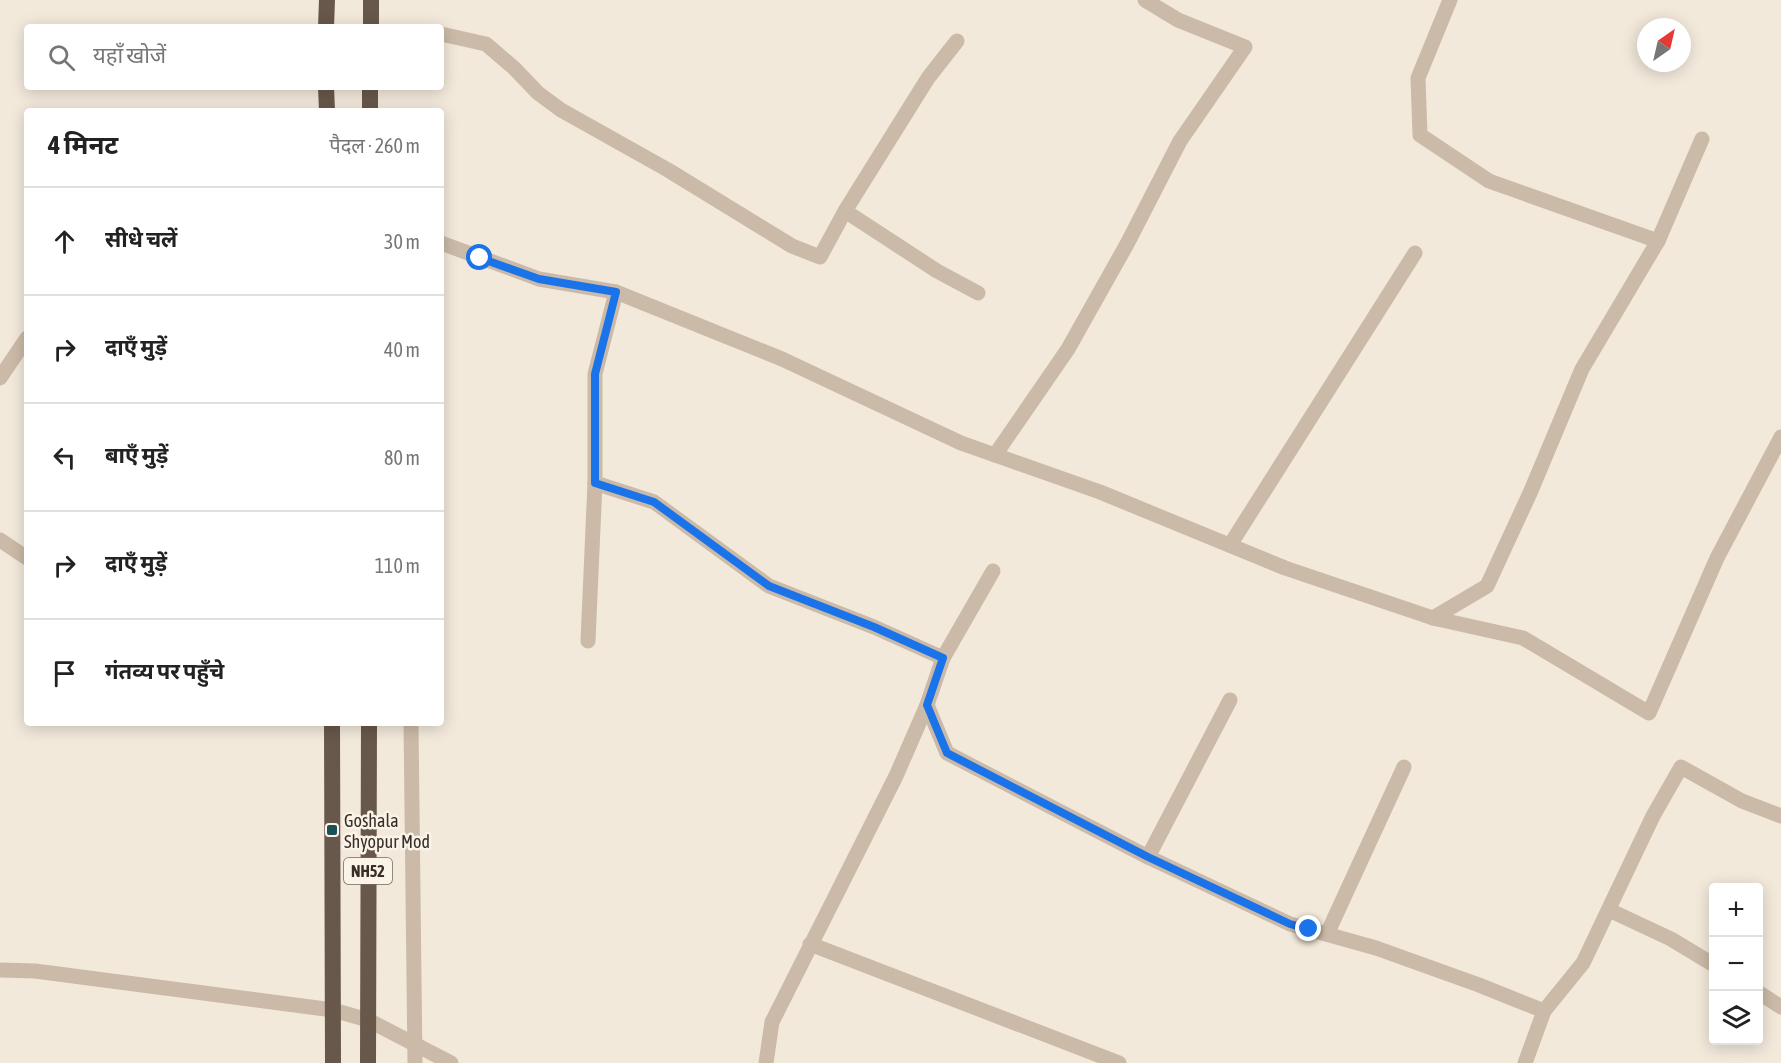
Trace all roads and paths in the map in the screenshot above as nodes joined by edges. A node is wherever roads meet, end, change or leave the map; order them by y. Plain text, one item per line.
1 (327, 0) edge
2 (371, 0) edge
3 (1145, 0) edge
4 (1450, 0) edge
5 (326, 24) edge
6 (371, 24) edge
7 (444, 35) edge
8 (957, 41) dead end
9 (326, 90) edge
10 (370, 90) edge
11 (327, 108) edge
12 (370, 108) edge
13 (1702, 139) dead end
14 (845, 211) junction
15 (1658, 241) junction
16 (444, 244) edge
17 (1415, 253) dead end
18 (616, 292) junction
19 (978, 293) dead end
20 (24, 343) edge
21 (0, 378) edge
22 (1781, 437) edge
23 (994, 455) junction
24 (595, 483) junction
25 (0, 540) edge
26 (1230, 545) junction
27 (24, 556) edge
28 (993, 570) dead end
29 (1433, 618) junction
30 (588, 641) dead end
31 (943, 658) junction
32 (1230, 700) dead end
33 (927, 705) junction
34 (332, 726) edge
35 (369, 726) edge
36 (411, 726) edge
37 (1404, 767) dead end
38 (1781, 816) edge
39 (1148, 857) junction
40 (1609, 910) junction
41 (1327, 934) junction
42 (810, 944) junction
43 (1709, 962) edge
44 (0, 970) edge
45 (1763, 995) edge
46 (1781, 1006) edge
47 (333, 1010) junction
48 (1544, 1011) junction
49 (368, 1020) junction
50 (416, 1046) junction
51 (333, 1063) edge
52 (368, 1063) edge
53 (416, 1063) edge
54 (451, 1063) edge
55 (766, 1063) edge
56 (1119, 1063) edge
57 (1525, 1063) edge

1 - 5 highway
2 - 6 highway
3 - 23 street
4 - 15 street
7 - 14 street
8 - 14 street
9 - 11 highway
10 - 12 highway
13 - 15 street
14 - 19 street
15 - 29 street
16 - 18 street
17 - 26 street
18 - 23 street
18 - 24 street
20 - 21 street
22 - 29 street
23 - 26 street
24 - 30 street
24 - 31 street
25 - 27 street
26 - 29 street
28 - 31 street
31 - 33 street
32 - 39 street
33 - 39 street
33 - 42 street
34 - 47 highway, NH52
35 - 49 highway, NH52
36 - 50 street
37 - 41 street
38 - 40 street
39 - 41 street
40 - 43 street
40 - 48 street
41 - 48 street
42 - 55 street
42 - 56 street
44 - 47 street
45 - 46 street
47 - 49 street
47 - 51 highway, NH52
48 - 57 street
49 - 50 street
49 - 52 highway, NH52
50 - 53 street
50 - 54 street

